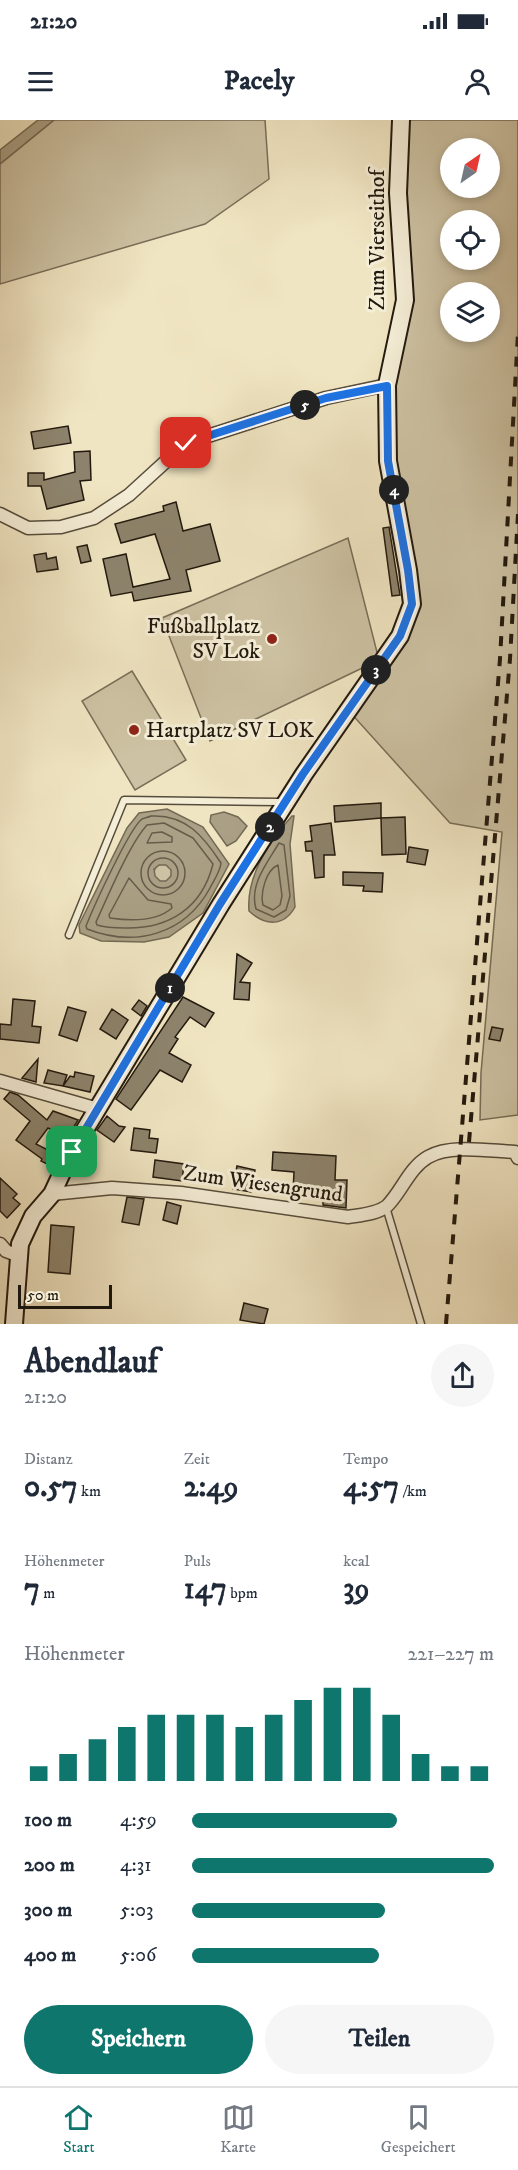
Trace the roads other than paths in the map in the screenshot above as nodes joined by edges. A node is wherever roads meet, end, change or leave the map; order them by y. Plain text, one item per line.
1 (401, 120) edge
2 (387, 386) junction
3 (0, 514) edge
4 (285, 802) junction
5 (69, 935) dead end
6 (0, 1081) edge
7 (98, 1109) junction
8 (516, 1155) edge
9 (52, 1194) junction
10 (386, 1207) junction
11 (0, 1244) edge
12 (19, 1256) junction
13 (14, 1324) edge
14 (421, 1324) edge

1 - 2 street, Zum Vierseithof
2 - 3 street
2 - 4 street, Zum Vierseithof
4 - 5 lane
4 - 7 street, Zum Vierseithof
6 - 7 street
7 - 9 street, Zum Vierseithof
8 - 10 street
9 - 10 street, Zum Wiesengrund
9 - 12 street, Zum Vierseithof
10 - 14 lane
11 - 12 street
12 - 13 street, Zum Vierseithof

